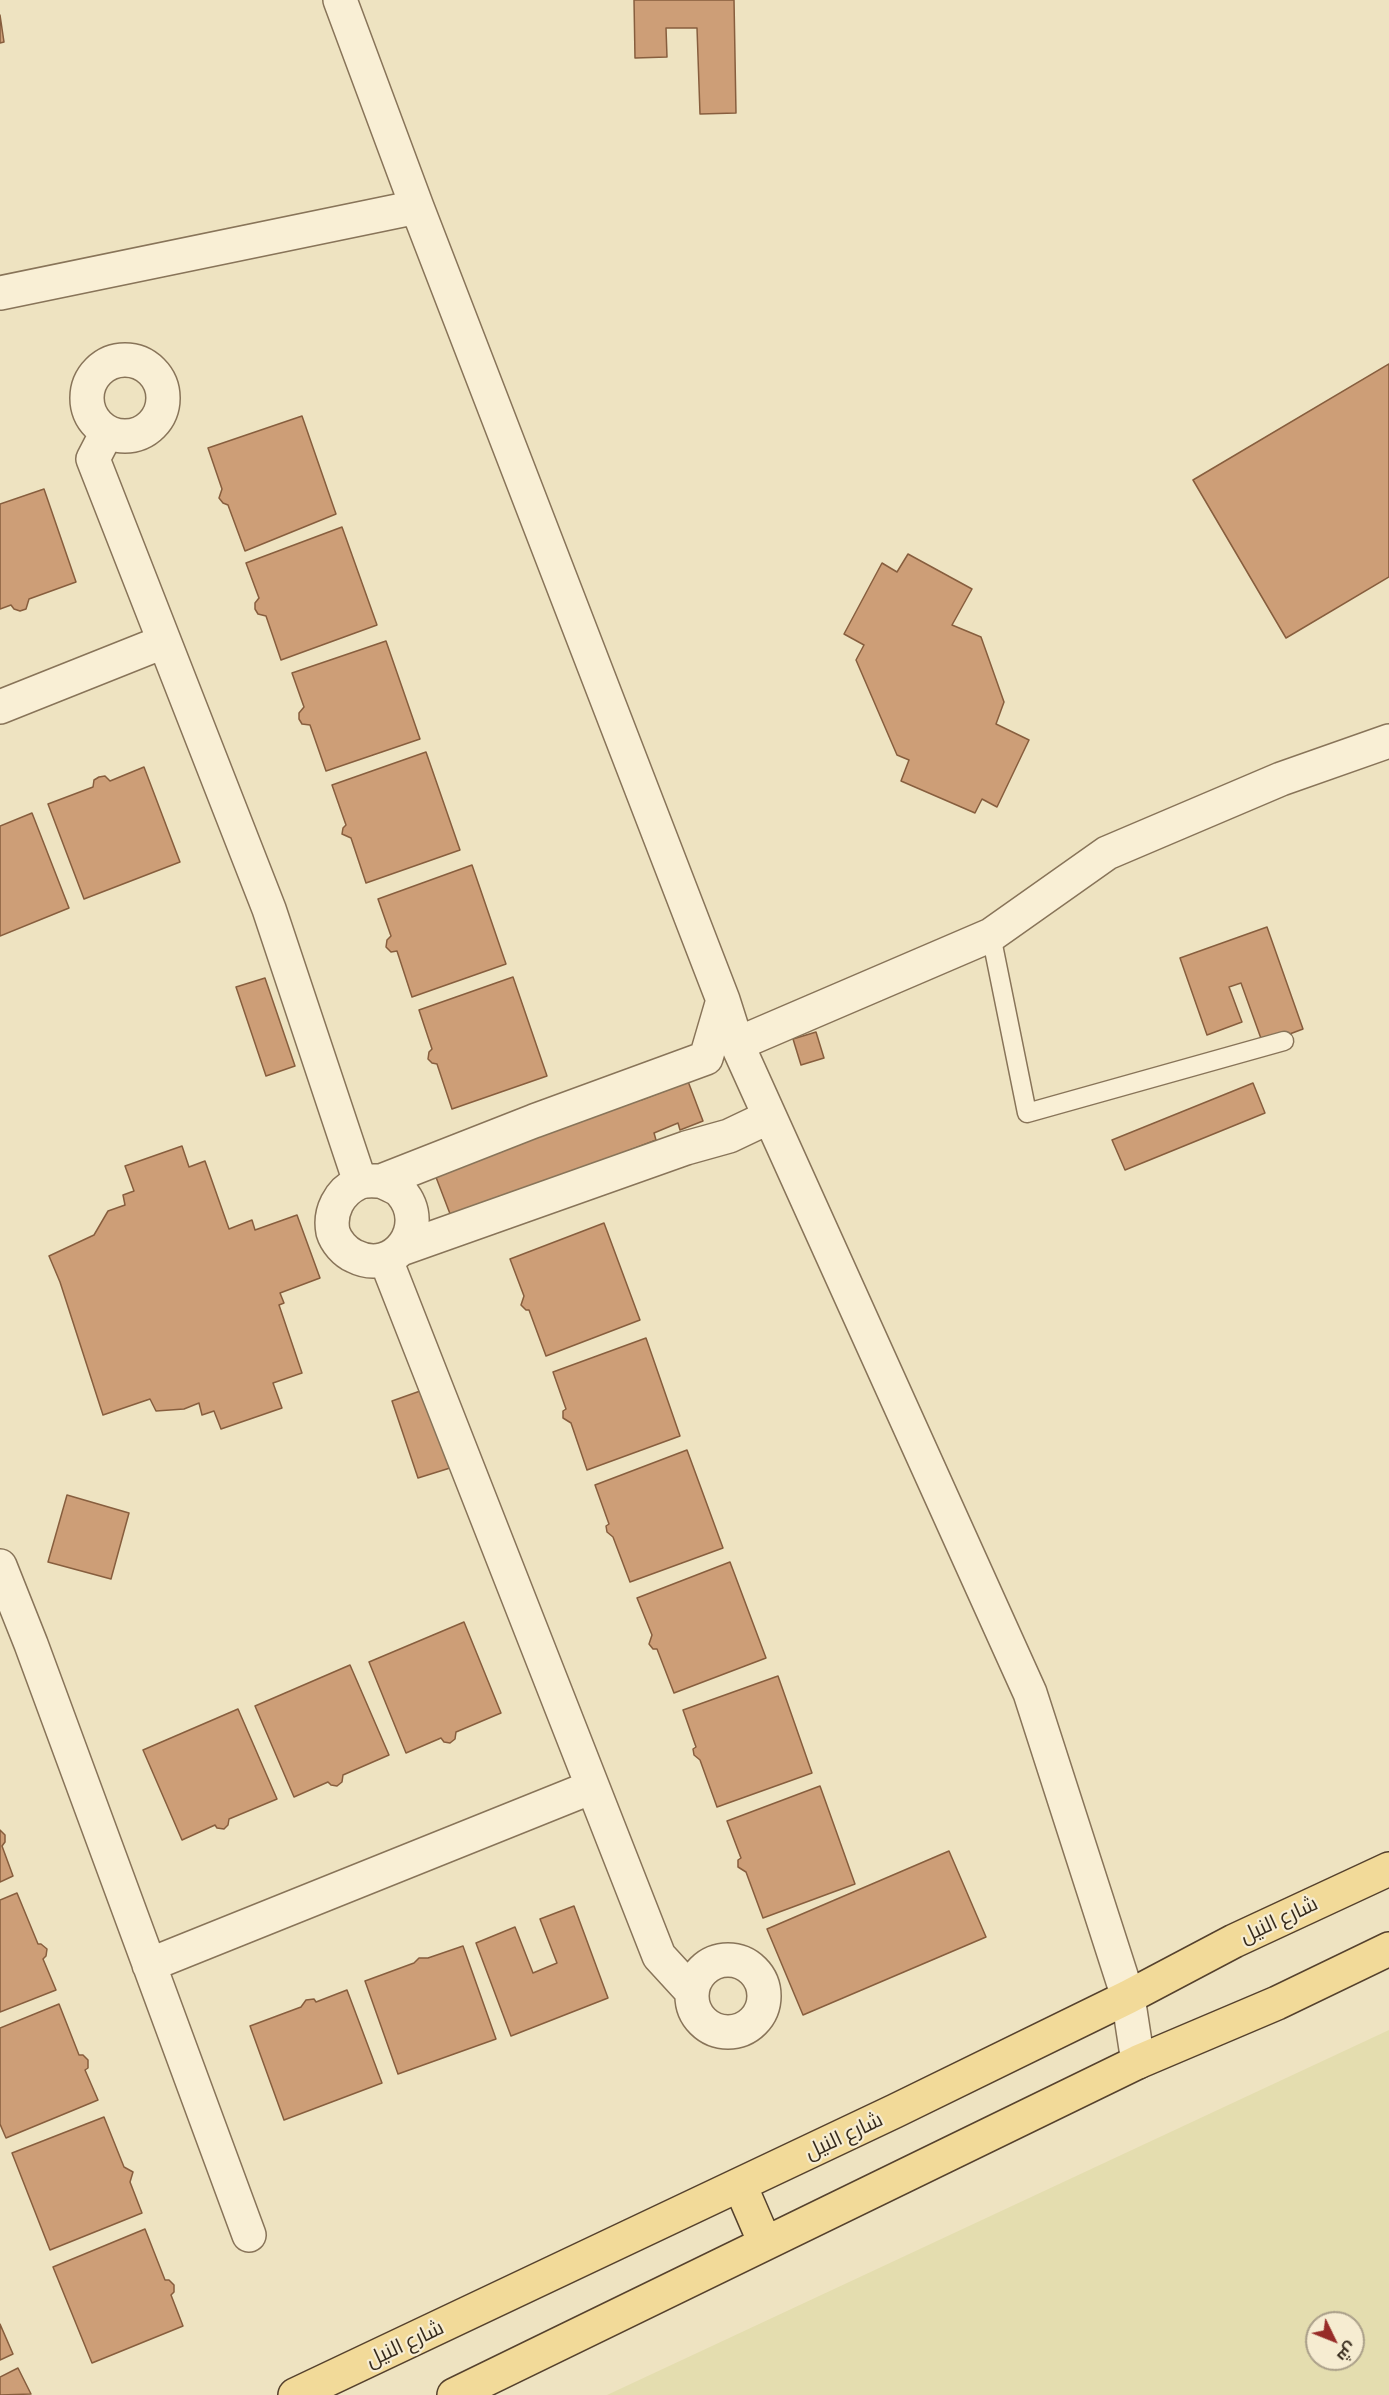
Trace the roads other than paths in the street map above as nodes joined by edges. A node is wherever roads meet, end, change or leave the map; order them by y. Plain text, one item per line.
1 (340, 0) edge
2 (417, 207) junction
3 (0, 292) edge
4 (107, 432) dead end
5 (163, 642) junction
6 (0, 706) edge
7 (1389, 741) edge
8 (991, 935) junction
9 (723, 1000) junction
10 (1284, 1041) dead end
11 (737, 1044) junction
12 (769, 1118) junction
13 (370, 1181) junction
14 (395, 1254) junction
15 (0, 1566) edge
16 (592, 1787) junction
17 (1389, 1869) edge
18 (1389, 1949) edge
19 (149, 1965) junction
20 (692, 1992) dead end
21 (1128, 1997) junction
22 (1138, 2062) junction
23 (740, 2185) junction
24 (249, 2235) dead end
25 (765, 2243) junction
26 (295, 2395) edge
27 (454, 2395) edge

1 - 2 street
2 - 3 street
2 - 9 street
4 - 5 street
5 - 6 street
5 - 13 street
7 - 8 street
8 - 10 lane
8 - 11 street
9 - 11 street
9 - 13 street
11 - 12 street
12 - 14 street
12 - 21 street
13 - 14 street
13 - 14 street
14 - 16 street
15 - 19 street
16 - 19 street
16 - 20 street
17 - 21 main road, شارع النيل
18 - 22 main road
19 - 24 street
21 - 22 street
21 - 23 main road, شارع النيل
22 - 25 main road
23 - 25 main road
23 - 26 main road, شارع النيل
25 - 27 main road

